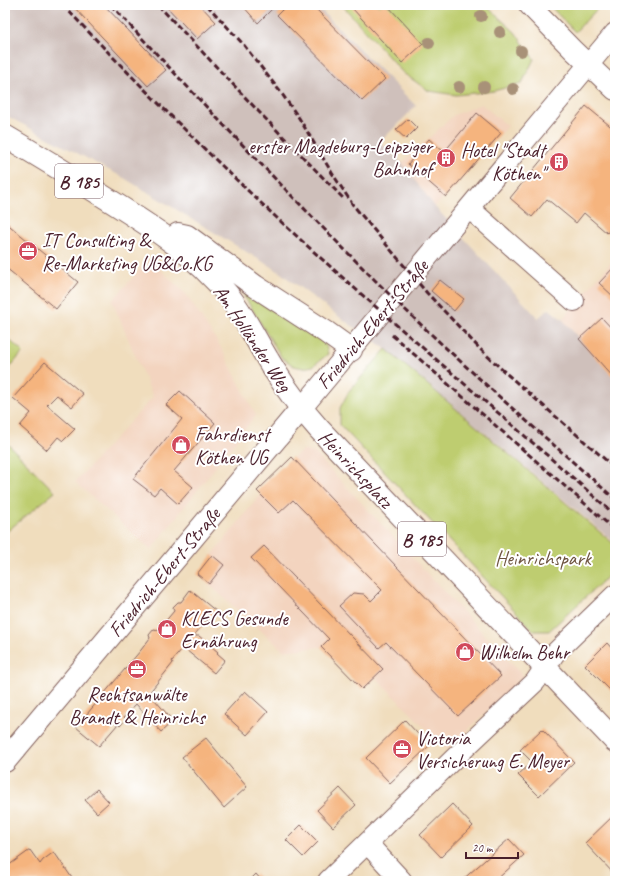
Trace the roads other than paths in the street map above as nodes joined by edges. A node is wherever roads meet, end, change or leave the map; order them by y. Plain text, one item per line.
1 (529, 5) edge
2 (615, 33) edge
3 (588, 65) junction
4 (615, 90) edge
5 (5, 136) edge
6 (469, 208) junction
7 (152, 227) junction
8 (574, 300) dead end
9 (351, 350) junction
10 (301, 408) junction
11 (615, 595) edge
12 (545, 667) junction
13 (615, 741) edge
14 (5, 761) edge
15 (367, 843) junction
16 (328, 881) edge
17 (402, 881) edge

1 - 3 street
2 - 3 street, Friedrich-Ebert-Straße
3 - 4 street
3 - 6 street, Friedrich-Ebert-Straße
5 - 7 main road, Am Holländer Weg / B 185
6 - 8 street
6 - 9 street, Friedrich-Ebert-Straße
7 - 9 main road
7 - 10 main road, Am Holländer Weg / B 185
9 - 10 street, Friedrich-Ebert-Straße
10 - 12 main road, Heinrichsplatz / B 185
10 - 14 main road, Friedrich-Ebert-Straße
11 - 12 street
12 - 13 main road, B 185
12 - 15 street
15 - 16 street
15 - 17 street

